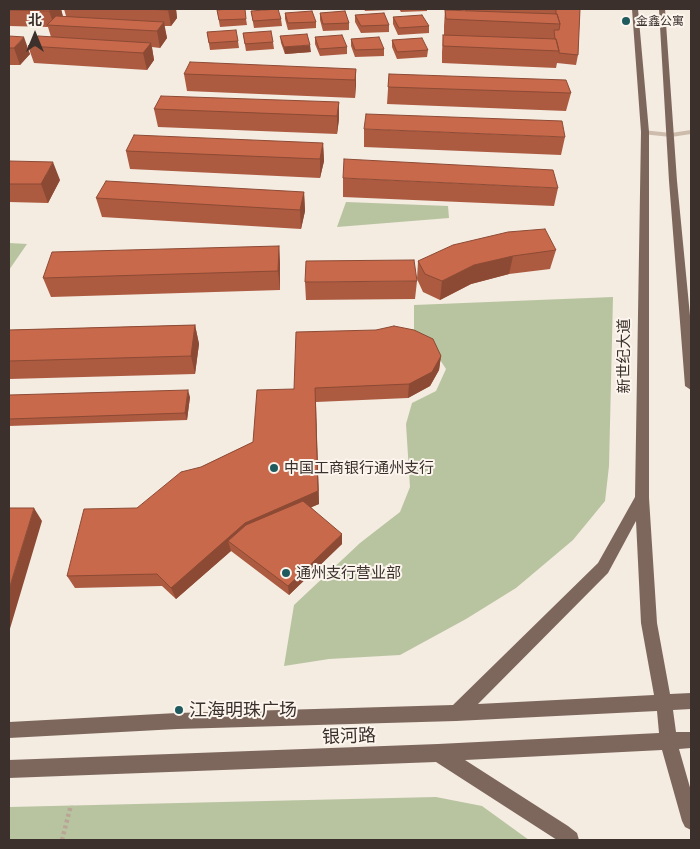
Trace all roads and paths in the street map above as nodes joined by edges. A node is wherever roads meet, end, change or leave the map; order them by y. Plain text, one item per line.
1 (635, 9) edge
2 (662, 9) edge
3 (645, 132) junction
4 (691, 132) edge
5 (671, 134) junction
6 (691, 386) edge
7 (642, 498) junction
8 (691, 701) edge
9 (664, 702) junction
10 (456, 712) junction
11 (9, 730) edge
12 (691, 740) edge
13 (668, 741) junction
14 (438, 753) junction
15 (9, 769) edge
16 (71, 805) dead end
17 (691, 821) edge
18 (62, 840) edge
19 (570, 840) edge

1 - 3 main road, 新世纪大道
2 - 5 main road
3 - 5 street
3 - 7 main road, 新世纪大道
4 - 5 street
5 - 6 main road
7 - 9 main road, 新世纪大道
7 - 10 main road
8 - 9 main road, 银河路
9 - 10 main road, 银河路
9 - 13 main road, 新世纪大道
10 - 11 main road, 银河路
12 - 13 main road, 银河路
13 - 14 main road, 银河路
13 - 17 main road
14 - 15 main road, 银河路
14 - 19 main road
16 - 18 path

